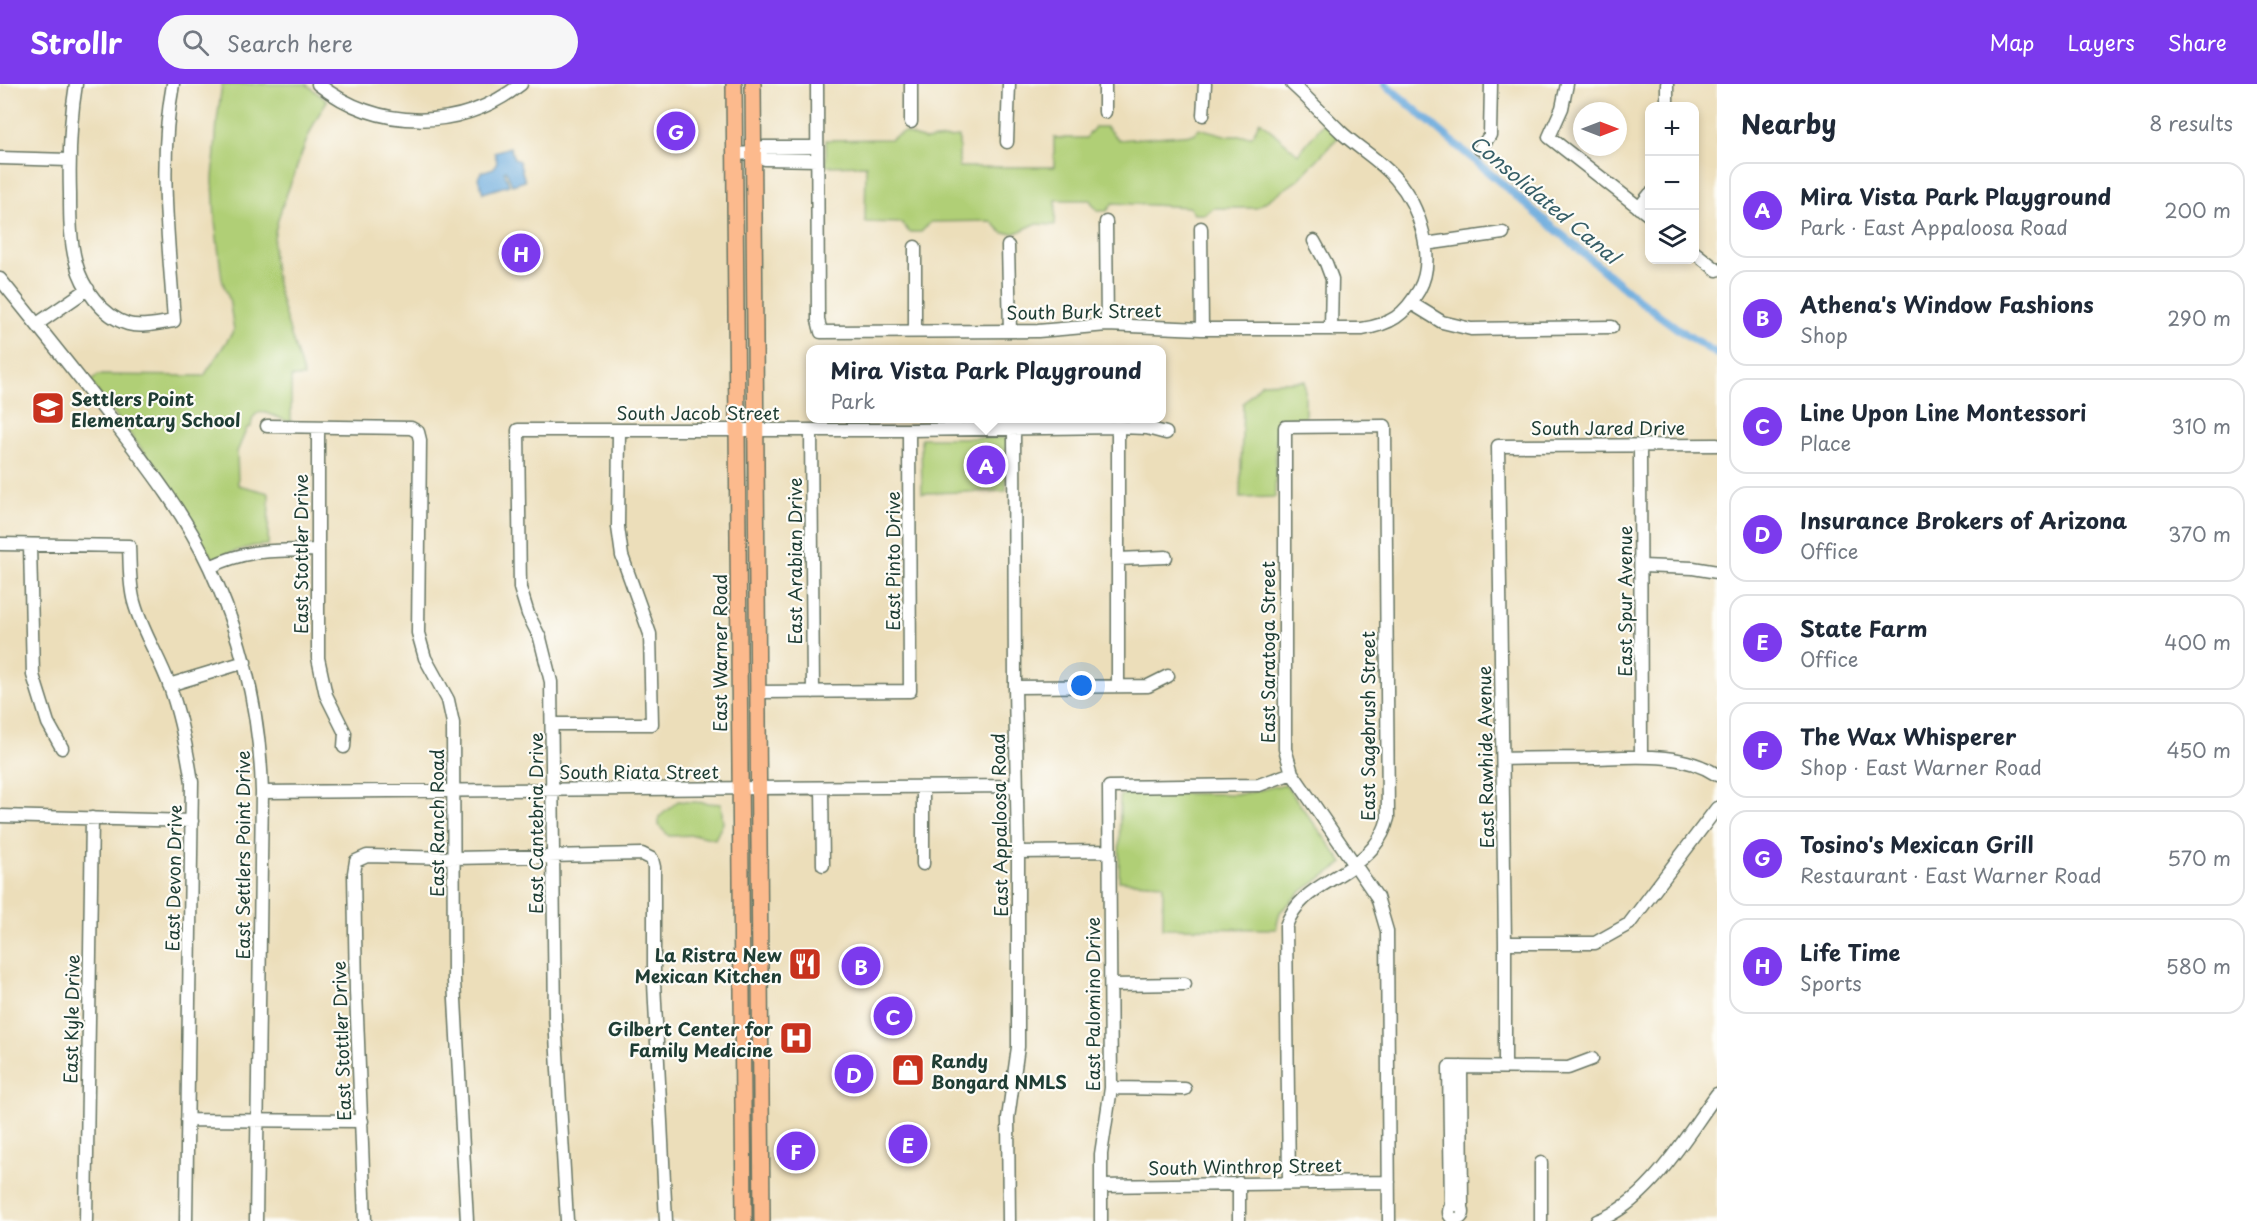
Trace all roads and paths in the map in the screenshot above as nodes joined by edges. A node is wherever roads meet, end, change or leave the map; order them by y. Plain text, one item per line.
1 (76, 84) edge
2 (174, 84) edge
3 (318, 84) edge
4 (520, 84) edge
5 (735, 84) edge
6 (753, 84) edge
7 (817, 84) edge
8 (911, 84) edge
9 (1009, 84) edge
10 (1105, 84) edge
11 (1204, 84) edge
12 (1292, 84) edge
13 (1491, 84) edge
14 (1567, 84) edge
15 (1667, 84) edge
16 (1668, 102) edge
17 (1105, 112) dead end
18 (1203, 115) dead end
19 (911, 122) dead end
20 (1007, 142) dead end
21 (1480, 149) dead end
22 (754, 153) junction
23 (817, 153) junction
24 (735, 154) junction
25 (0, 158) edge
26 (69, 160) junction
27 (1644, 212) edge
28 (1106, 222) dead end
29 (1201, 228) dead end
30 (1503, 233) dead end
31 (1314, 241) dead end
32 (1425, 244) junction
33 (1008, 246) dead end
34 (915, 247) dead end
35 (1699, 255) edge
36 (1717, 270) edge
37 (0, 279) edge
38 (88, 289) junction
39 (1411, 303) junction
40 (37, 324) junction
41 (1107, 325) junction
42 (1612, 327) dead end
43 (1331, 328) junction
44 (1202, 329) junction
45 (915, 331) junction
46 (1010, 331) junction
47 (267, 426) dead end
48 (1118, 427) junction
49 (1285, 427) joint
50 (318, 428) junction
51 (1014, 428) junction
52 (518, 430) joint
53 (738, 430) junction
54 (756, 430) junction
55 (811, 430) junction
56 (909, 430) junction
57 (619, 431) junction
58 (1166, 434) dead end
59 (1717, 445) edge
60 (1498, 446) joint
61 (1640, 446) junction
62 (0, 544) edge
63 (30, 545) junction
64 (318, 550) junction
65 (1166, 557) dead end
66 (1118, 559) junction
67 (1642, 566) junction
68 (210, 567) junction
69 (1717, 573) edge
70 (245, 662) junction
71 (1168, 676) dead end
72 (169, 685) junction
73 (1118, 686) junction
74 (1015, 687) junction
75 (757, 692) junction
76 (813, 692) junction
77 (553, 724) junction
78 (344, 747) dead end
79 (62, 748) dead end
80 (1641, 757) junction
81 (1503, 759) junction
82 (1292, 772) junction
83 (1717, 775) edge
84 (1017, 786) junction
85 (923, 787) junction
86 (740, 788) junction
87 (758, 788) junction
88 (822, 788) junction
89 (453, 790) junction
90 (553, 790) junction
91 (262, 792) junction
92 (1717, 808) edge
93 (0, 816) edge
94 (92, 818) junction
95 (192, 821) junction
96 (1109, 851) junction
97 (1018, 852) junction
98 (554, 855) junction
99 (454, 858) junction
100 (923, 864) dead end
101 (1354, 864) junction
102 (823, 865) dead end
103 (1505, 943) junction
104 (1185, 984) dead end
105 (1112, 985) junction
106 (1592, 1059) dead end
107 (1504, 1067) junction
108 (1111, 1088) junction
109 (1185, 1089) dead end
110 (1717, 1094) edge
111 (742, 1110) junction
112 (761, 1110) junction
113 (187, 1120) junction
114 (258, 1120) junction
115 (362, 1121) junction
116 (1541, 1163) dead end
117 (1389, 1182) junction
118 (1239, 1183) junction
119 (1289, 1183) junction
120 (1101, 1186) junction
121 (1456, 1220) edge
122 (86, 1221) edge
123 (186, 1221) edge
124 (256, 1221) edge
125 (365, 1221) edge
126 (467, 1221) edge
127 (567, 1221) edge
128 (666, 1221) edge
129 (744, 1221) edge
130 (762, 1221) edge
131 (1009, 1221) edge
132 (1101, 1221) edge
133 (1239, 1221) edge
134 (1389, 1221) edge
135 (1541, 1221) edge
136 (1597, 1221) edge

1 - 26 street
2 - 38 street
3 - 4 street
5 - 24 main road, East Warner Road
6 - 22 main road, East Warner Road
7 - 23 street
8 - 19 street
9 - 20 street
10 - 17 street
11 - 18 street
12 - 32 street
13 - 21 street
14 - 27 street
15 - 16 street
22 - 23 street
22 - 24 street
22 - 54 main road, East Warner Road
23 - 45 street, South Burk Street
24 - 53 main road, East Warner Road
25 - 26 street
26 - 38 street
28 - 41 street
29 - 44 street
30 - 32 street
31 - 43 street
32 - 39 street, South Burk Street
33 - 46 street
34 - 45 street
35 - 36 street
37 - 40 street, East Settlers Point Drive
38 - 40 street
39 - 42 street
39 - 43 street, South Burk Street
40 - 68 street, East Settlers Point Drive
41 - 44 street, South Burk Street
41 - 46 street, South Burk Street
43 - 44 street, South Burk Street
45 - 46 street, South Burk Street
47 - 50 street
48 - 51 street, South Jacob Street
48 - 58 street, South Jacob Street
48 - 66 street
49 - 82 street, East Saratoga Street
49 - 101 street, East Sagebrush Street
50 - 64 street, East Stottler Drive
50 - 89 street, East Ranch Road
51 - 56 street, South Jacob Street
51 - 74 street, East Appaloosa Road
52 - 57 street, South Jacob Street
52 - 77 street, East Cantebria Drive
53 - 54 street, South Jacob Street
53 - 57 street, South Jacob Street
53 - 86 main road, East Warner Road
54 - 55 street, South Jacob Street
54 - 75 main road, East Warner Road
55 - 56 street, South Jacob Street
55 - 76 street, East Arabian Drive
56 - 76 street, East Pinto Drive
57 - 77 street
59 - 61 street, South Jared Drive
60 - 61 street, South Jared Drive
60 - 81 street, East Rawhide Avenue
61 - 67 street, East Spur Avenue
62 - 63 street
63 - 72 street, East Devon Drive
63 - 79 street
64 - 68 street
64 - 78 street, East Stottler Drive
65 - 66 street
66 - 73 street
67 - 69 street
67 - 80 street, East Spur Avenue
68 - 70 street, East Settlers Point Drive
70 - 72 street
70 - 91 street, East Settlers Point Drive
71 - 73 street
72 - 95 street, East Devon Drive
73 - 74 street
74 - 84 street, East Appaloosa Road
75 - 76 street
75 - 87 main road, East Warner Road
77 - 90 street, East Cantebria Drive
80 - 81 street
80 - 83 street
81 - 103 street, East Rawhide Avenue
82 - 96 street, East Palomino Drive
82 - 101 street, East Saratoga Street
84 - 85 street, South Riata Street
84 - 97 street, East Appaloosa Road
85 - 88 street, South Riata Street
85 - 100 street
86 - 87 street, South Riata Street
86 - 90 street, South Riata Street
86 - 111 main road, East Warner Road
87 - 88 street, South Riata Street
87 - 112 main road, East Warner Road
88 - 102 street
89 - 90 street, South Riata Street
89 - 91 street, South Riata Street
89 - 99 street, East Ranch Road
90 - 98 street, East Cantebria Drive
91 - 114 street, East Settlers Point Drive
92 - 103 street
93 - 94 street
94 - 95 street
94 - 122 street, East Kyle Drive
95 - 113 street, East Devon Drive
96 - 97 street
96 - 105 street, East Palomino Drive
97 - 131 street, East Appaloosa Road
98 - 99 street
98 - 127 street, East Cantebria Drive
98 - 128 street
99 - 115 street, East Stottler Drive
99 - 126 street, East Ranch Road
101 - 117 street
101 - 119 street
103 - 107 street, East Rawhide Avenue
104 - 105 street
105 - 108 street, East Palomino Drive
106 - 107 street
107 - 121 street
108 - 109 street
108 - 120 street, East Palomino Drive
110 - 136 street
111 - 112 main road
111 - 129 main road, East Warner Road
112 - 130 main road, East Warner Road
113 - 114 street
113 - 123 street, East Devon Drive
114 - 115 street
114 - 124 street, East Settlers Point Drive
115 - 125 street, East Stottler Drive
116 - 135 street
117 - 119 street, South Winthrop Street
117 - 134 street
118 - 119 street, South Winthrop Street
118 - 120 street, South Winthrop Street
118 - 133 street
120 - 132 street, East Palomino Drive

